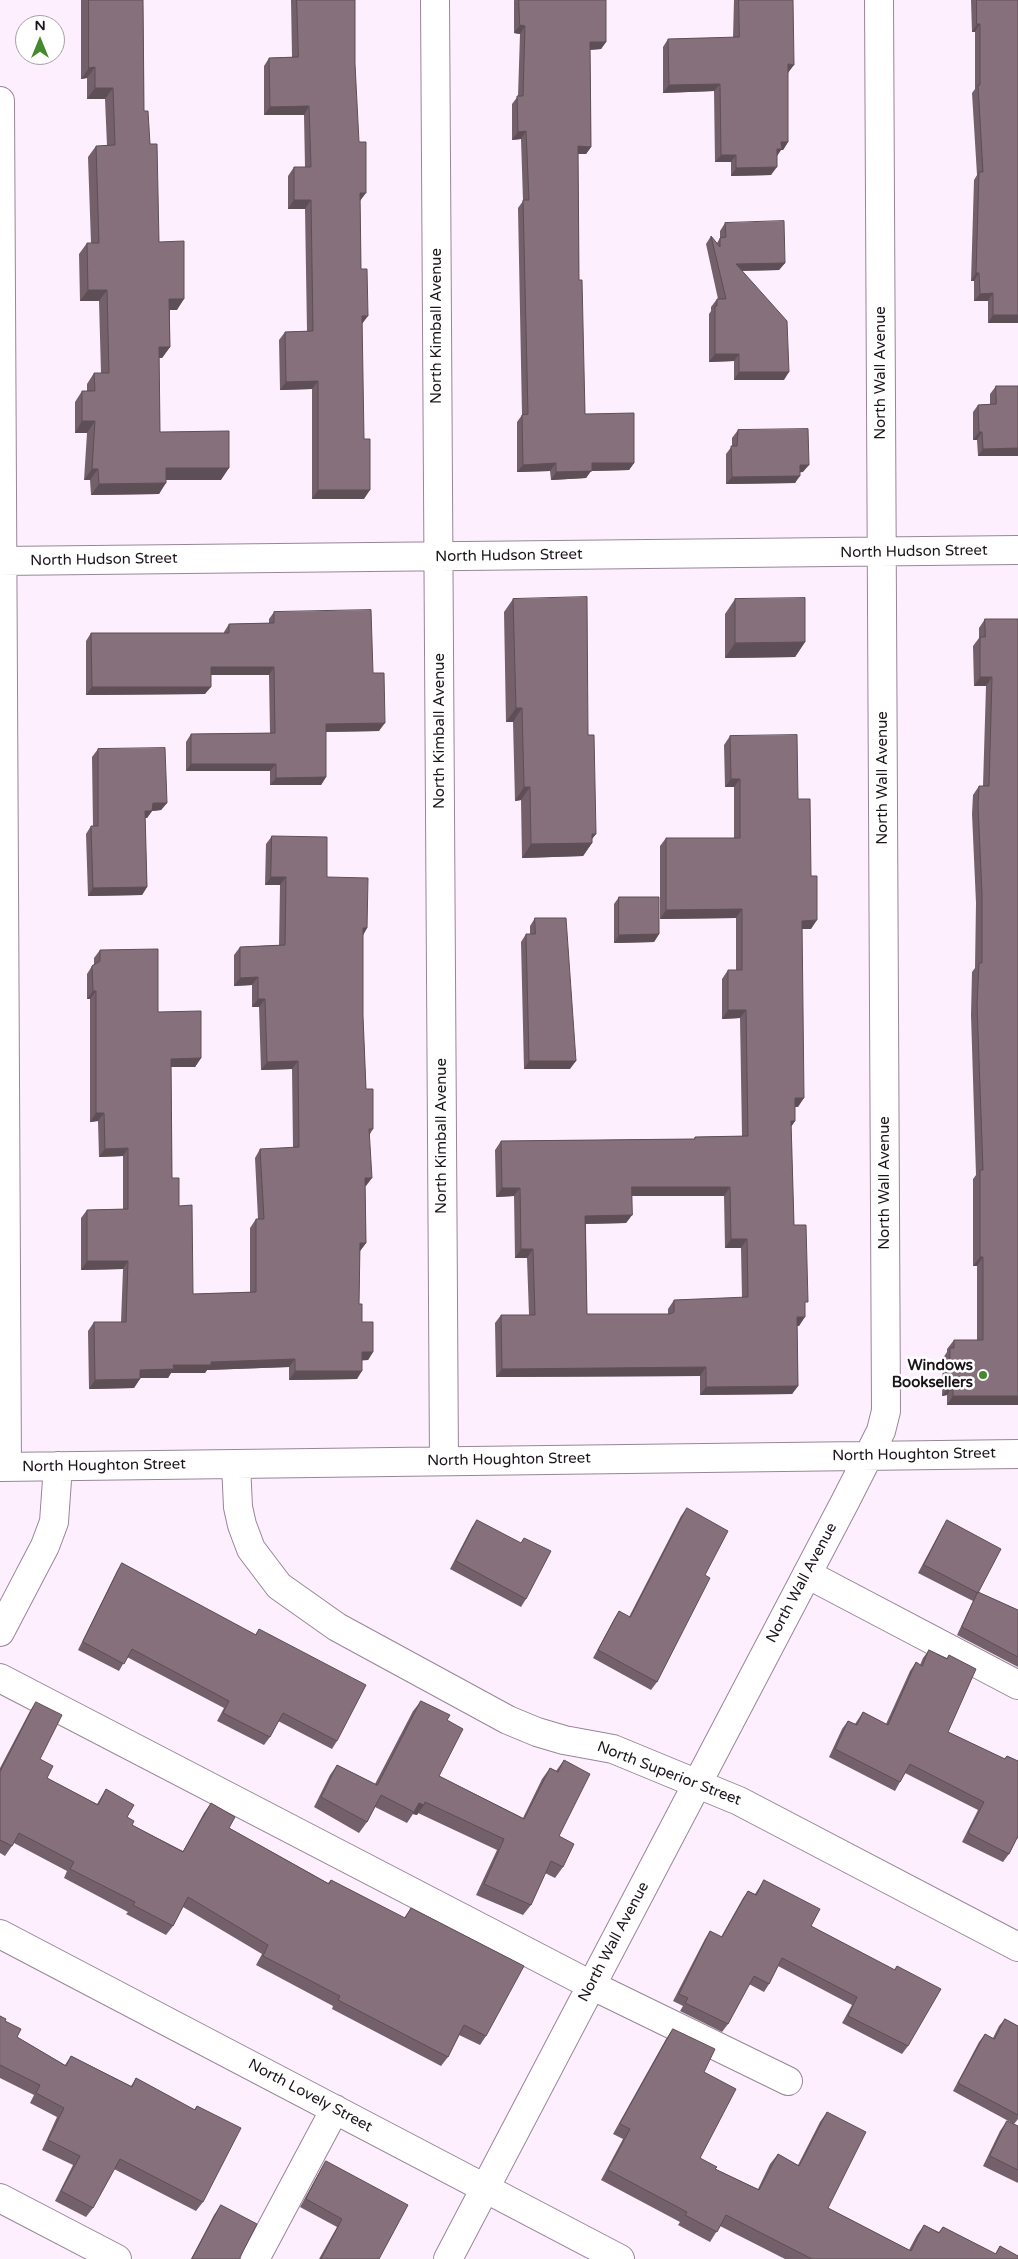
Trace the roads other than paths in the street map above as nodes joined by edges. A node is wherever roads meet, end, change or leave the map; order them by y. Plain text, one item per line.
1 (435, 0) edge
2 (879, 0) edge
3 (0, 101) edge
4 (1018, 550) edge
5 (882, 552) junction
6 (439, 556) junction
7 (1, 561) edge
8 (1018, 1454) edge
9 (868, 1456) junction
10 (444, 1461) junction
11 (236, 1464) junction
12 (58, 1466) junction
13 (3, 1467) edge
14 (807, 1574) junction
15 (0, 1632) edge
16 (0, 1678) edge
17 (1018, 1685) edge
18 (698, 1783) junction
19 (0, 1934) edge
20 (1018, 1947) edge
21 (591, 1986) junction
22 (788, 2081) dead end
23 (335, 2109) junction
24 (484, 2188) junction
25 (0, 2198) edge
26 (118, 2259) edge
27 (255, 2259) edge
28 (448, 2259) edge
29 (620, 2259) edge

1 - 6 street, North Kimball Avenue
2 - 5 street, North Wall Avenue
3 - 7 street
4 - 5 street, North Hudson Street
5 - 6 street, North Hudson Street
5 - 9 street, North Wall Avenue
6 - 7 street, North Hudson Street
6 - 10 street, North Kimball Avenue
7 - 13 street
8 - 9 street, North Houghton Street
9 - 10 street, North Houghton Street
9 - 14 street, North Wall Avenue
10 - 11 street, North Houghton Street
11 - 12 street, North Houghton Street
11 - 18 street, North Superior Street
12 - 13 street, North Houghton Street
12 - 15 street
14 - 17 street
14 - 18 street, North Wall Avenue
16 - 21 street
18 - 20 street, North Superior Street
18 - 21 street, North Wall Avenue
19 - 23 street, North Lovely Street
21 - 22 street
21 - 24 street, North Wall Avenue
23 - 24 street, North Lovely Street
23 - 27 street
24 - 28 street, North Wall Avenue
24 - 29 street, North Lovely Street
25 - 26 street

